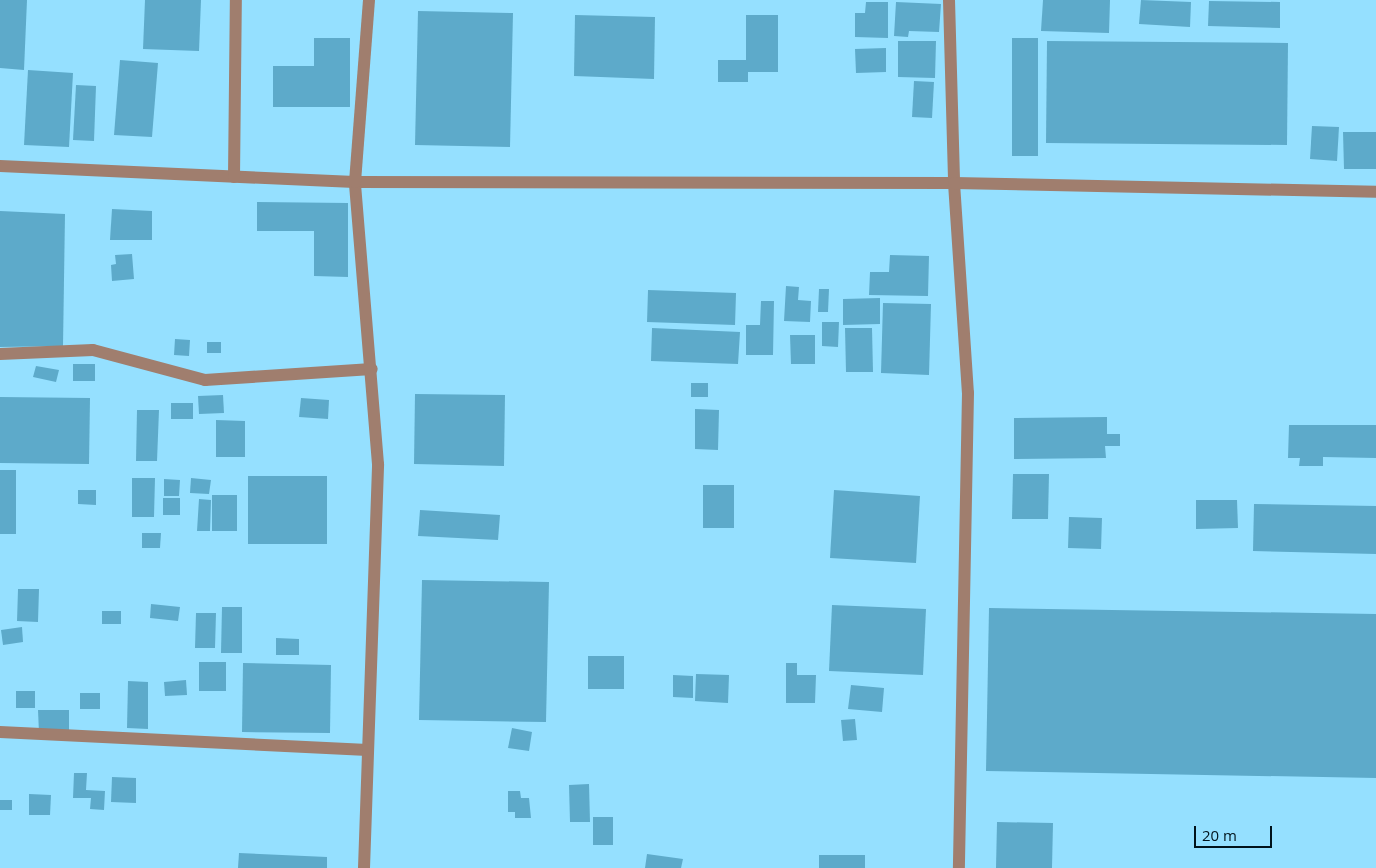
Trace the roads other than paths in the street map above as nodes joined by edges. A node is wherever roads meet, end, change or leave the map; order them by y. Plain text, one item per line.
1 (236, 0) edge
2 (368, 0) edge
3 (950, 0) edge
4 (0, 166) edge
5 (234, 177) junction
6 (355, 182) junction
7 (954, 183) junction
8 (1376, 192) edge
9 (0, 354) edge
10 (372, 369) junction
11 (0, 732) edge
12 (368, 750) junction
13 (364, 868) edge
14 (959, 868) edge

1 - 5 street
2 - 6 street
3 - 7 street
4 - 5 street
5 - 6 street
6 - 7 street
6 - 10 street
7 - 8 street
7 - 14 street
9 - 10 street
10 - 12 street
11 - 12 street
12 - 13 street

